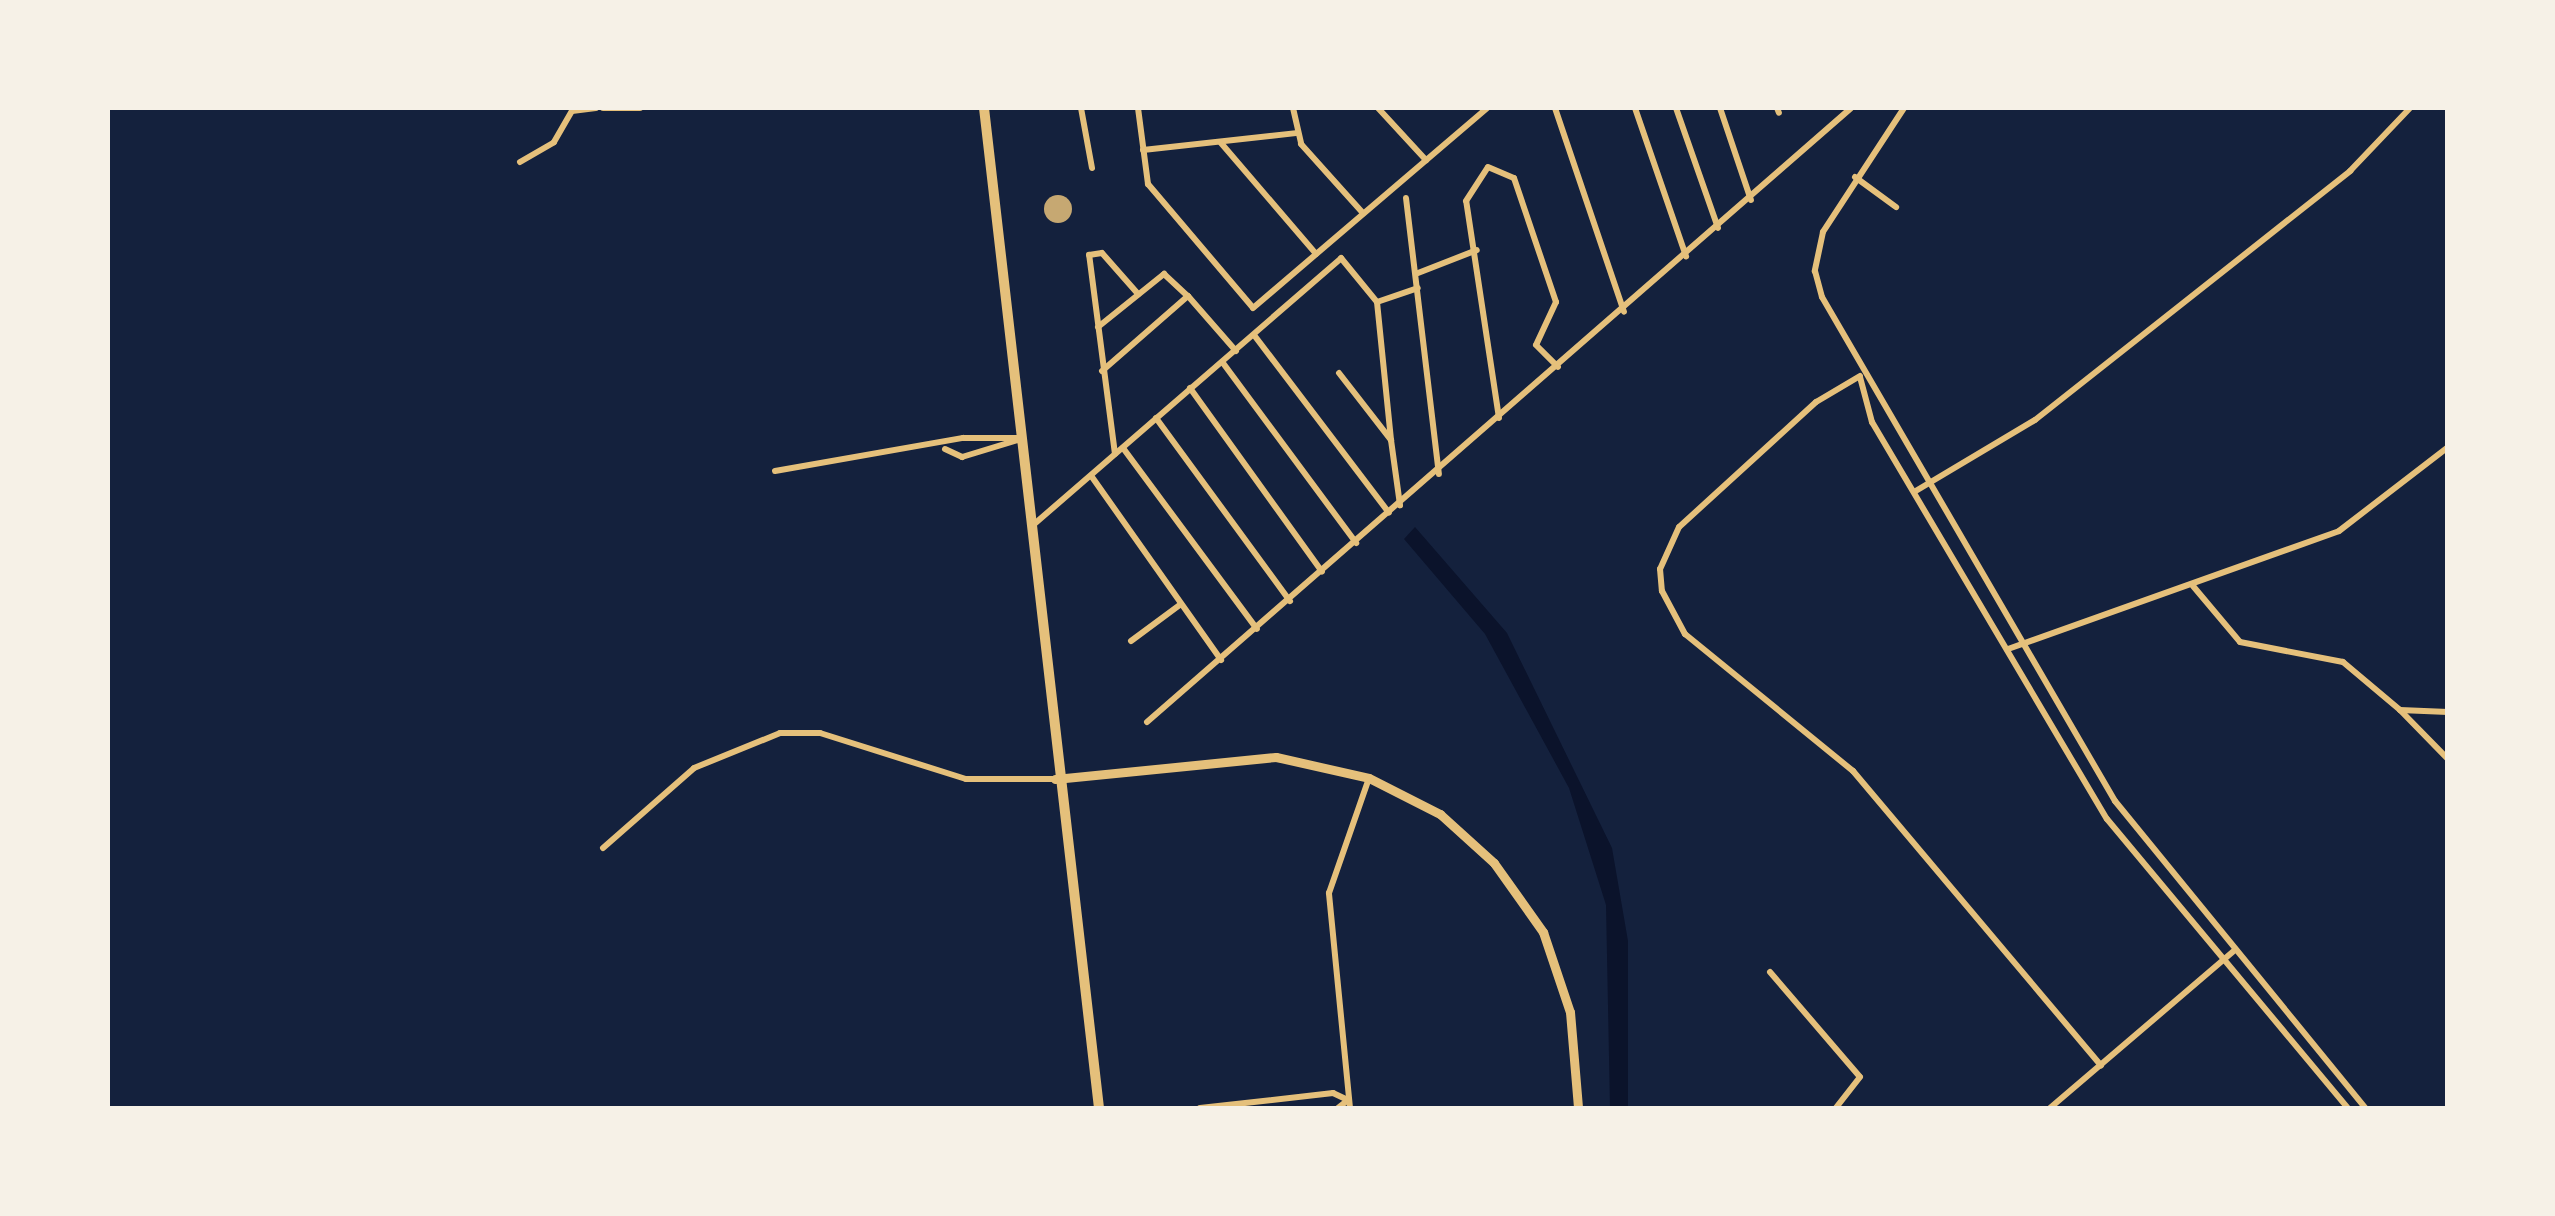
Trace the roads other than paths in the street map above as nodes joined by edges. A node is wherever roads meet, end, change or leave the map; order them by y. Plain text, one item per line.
1 (599, 108) edge
2 (640, 108) edge
3 (984, 108) edge
4 (1081, 108) edge
5 (1138, 108) edge
6 (1293, 108) edge
7 (1378, 108) edge
8 (1487, 108) edge
9 (1555, 108) edge
10 (1634, 108) edge
11 (1676, 108) edge
12 (1720, 108) edge
13 (1851, 108) edge
14 (1904, 108) edge
15 (2410, 108) edge
16 (1298, 133) junction
17 (1220, 142) junction
18 (1143, 150) junction
19 (1426, 160) junction
20 (520, 162) dead end
21 (1092, 168) dead end
22 (1854, 177) junction
23 (1406, 198) dead end
24 (1751, 200) junction
25 (1896, 207) dead end
26 (1363, 213) junction
27 (1718, 228) junction
28 (1477, 250) junction
29 (1316, 254) junction
30 (1686, 256) junction
31 (1418, 273) junction
32 (1418, 288) junction
33 (1138, 294) junction
34 (1188, 296) junction
35 (1377, 302) junction
36 (1624, 312) junction
37 (1098, 328) junction
38 (1254, 335) junction
39 (1236, 351) junction
40 (1222, 363) junction
41 (1558, 367) junction
42 (1101, 372) junction
43 (1339, 373) dead end
44 (1860, 376) junction
45 (1190, 388) junction
46 (1156, 418) junction
47 (1499, 419) junction
48 (1020, 438) junction
49 (1392, 440) junction
50 (2448, 447) edge
51 (1124, 448) junction
52 (945, 449) junction
53 (1115, 456) junction
54 (775, 471) dead end
55 (1439, 474) junction
56 (1092, 477) junction
57 (1926, 485) junction
58 (1914, 492) junction
59 (1400, 505) junction
60 (1390, 514) junction
61 (1031, 527) junction
62 (1356, 543) junction
63 (1322, 572) junction
64 (2194, 586) junction
65 (1290, 601) junction
66 (1181, 604) junction
67 (1257, 629) junction
68 (1131, 641) dead end
69 (2021, 644) junction
70 (2008, 649) junction
71 (1221, 660) junction
72 (2400, 710) junction
73 (2448, 712) edge
74 (1147, 722) dead end
75 (2448, 759) edge
76 (1368, 778) junction
77 (1054, 779) junction
78 (603, 848) dead end
79 (2234, 950) junction
80 (2224, 960) junction
81 (1770, 972) dead end
82 (2101, 1065) junction
83 (1349, 1104) edge
84 (1099, 1108) edge
85 (1200, 1108) edge
86 (1338, 1108) edge
87 (1578, 1108) edge
88 (1836, 1108) edge
89 (2050, 1108) edge
90 (2348, 1108) edge
91 (2365, 1108) edge

1 - 2 street
1 - 20 street
3 - 48 main road
4 - 21 street
5 - 18 street
6 - 16 street
7 - 19 street
8 - 19 street
9 - 36 street
10 - 30 street
11 - 27 street
12 - 24 street
13 - 24 street
14 - 22 street
15 - 57 street
16 - 17 street
16 - 26 street
17 - 18 street
17 - 29 street
18 - 29 street
19 - 26 street
22 - 25 street
22 - 44 street
23 - 31 street
24 - 27 street
26 - 29 street
27 - 30 street
28 - 31 street
28 - 41 street
28 - 47 street
30 - 36 street
31 - 32 street
32 - 35 street
32 - 55 street
33 - 34 street
33 - 37 street
33 - 37 street
34 - 39 street
34 - 42 street
35 - 38 street
35 - 49 street
36 - 41 street
37 - 42 street
38 - 39 street
38 - 60 street
39 - 40 street
40 - 45 street
40 - 62 street
41 - 47 street
42 - 53 street
43 - 49 street
44 - 57 street
44 - 58 street
44 - 82 street
45 - 46 street
45 - 63 street
46 - 51 street
46 - 65 street
47 - 55 street
48 - 52 street
48 - 52 street
48 - 61 main road
49 - 59 street
50 - 64 street
51 - 53 street
51 - 67 street
52 - 54 street
53 - 56 street
55 - 59 street
56 - 61 street
56 - 66 street
57 - 58 street
57 - 69 street
58 - 70 street
59 - 60 street
60 - 62 street
61 - 77 main road
62 - 63 street
63 - 65 street
64 - 69 street
64 - 72 street
65 - 67 street
66 - 68 street
66 - 71 street
67 - 71 street
69 - 70 street
69 - 79 street
70 - 80 street
71 - 74 street
72 - 73 street
72 - 75 street
76 - 77 main road
76 - 83 street
76 - 87 main road
77 - 78 street
77 - 84 main road
79 - 80 street
79 - 91 street
80 - 82 street
80 - 90 street
81 - 88 street
82 - 89 street
83 - 85 street
83 - 86 street

